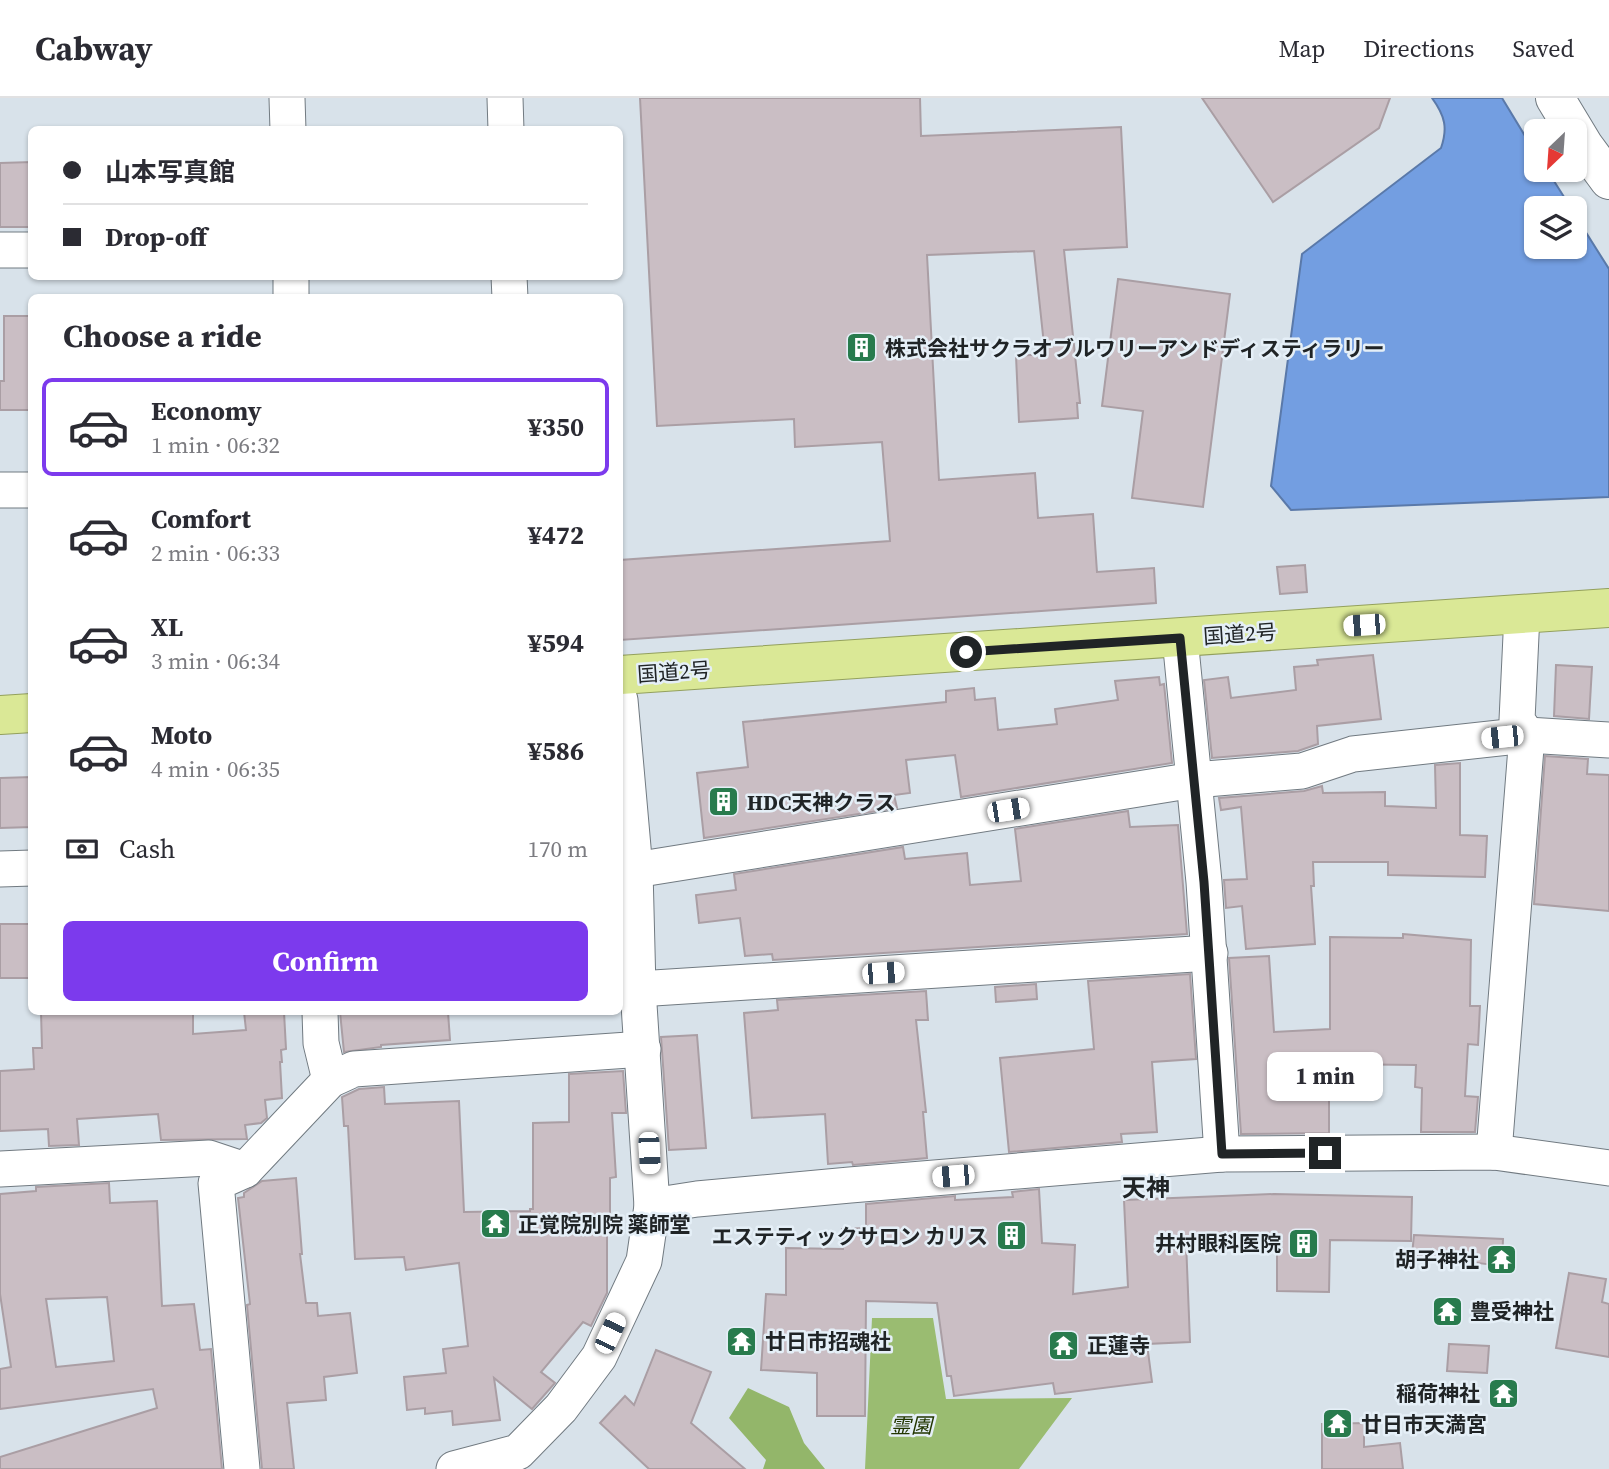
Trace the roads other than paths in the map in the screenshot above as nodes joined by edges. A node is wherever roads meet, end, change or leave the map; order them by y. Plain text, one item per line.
1 (287, 98) edge
2 (505, 98) edge
3 (1555, 98) edge
4 (288, 126) edge
5 (506, 126) edge
6 (1609, 180) edge
7 (0, 250) edge
8 (28, 250) edge
9 (0, 490) edge
10 (28, 490) edge
11 (1609, 608) edge
12 (1522, 614) junction
13 (1180, 638) junction
14 (623, 675) edge
15 (28, 713) edge
16 (0, 715) edge
17 (623, 734) edge
18 (1527, 735) junction
19 (1609, 740) edge
20 (1194, 780) junction
21 (28, 868) edge
22 (0, 869) edge
23 (635, 870) junction
24 (1210, 953) junction
25 (638, 989) junction
26 (320, 1015) edge
27 (643, 1049) junction
28 (330, 1080) junction
29 (1494, 1152) junction
30 (1222, 1154) junction
31 (1609, 1168) edge
32 (0, 1169) edge
33 (245, 1170) junction
34 (652, 1206) junction
35 (517, 1461) edge
36 (242, 1469) edge
37 (454, 1469) edge

1 - 4 street
2 - 5 street
3 - 6 street
7 - 8 street
9 - 10 street
11 - 12 highway, 国道2号
12 - 13 highway, 国道2号
12 - 18 street
13 - 14 highway, 国道2号
13 - 20 street
15 - 16 highway
17 - 23 street
18 - 19 street
18 - 20 street
18 - 29 street
20 - 23 street
20 - 24 street
21 - 22 street
23 - 25 street
24 - 25 street
24 - 30 street
25 - 27 street
26 - 28 street
27 - 28 street
27 - 34 street
28 - 33 street
29 - 30 street
29 - 31 street
30 - 34 street
32 - 33 street
33 - 36 street
34 - 35 street
35 - 37 street

